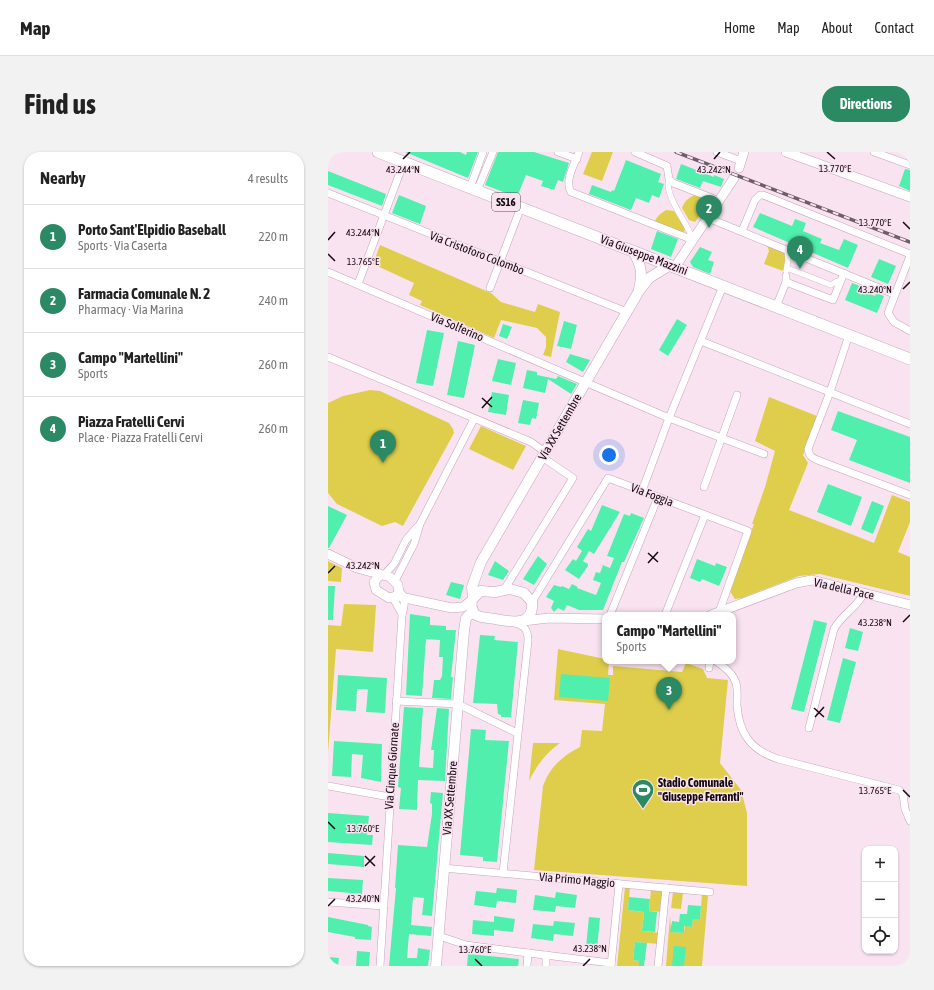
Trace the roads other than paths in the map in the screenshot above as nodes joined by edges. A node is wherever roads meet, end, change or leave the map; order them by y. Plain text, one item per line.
1 (378, 152) edge
2 (484, 152) edge
3 (493, 152) edge
4 (558, 152) edge
5 (635, 152) edge
6 (717, 152) edge
7 (744, 152) edge
8 (786, 152) edge
9 (874, 152) edge
10 (578, 156) edge
11 (404, 162) junction
12 (739, 165) joint
13 (910, 165) edge
14 (669, 179) junction
15 (732, 180) dead end
16 (474, 189) junction
17 (328, 193) edge
18 (910, 197) edge
19 (718, 203) junction
20 (521, 208) junction
21 (383, 216) junction
22 (708, 218) junction
23 (742, 231) junction
24 (693, 240) junction
25 (787, 250) junction
26 (633, 251) junction
27 (910, 255) edge
28 (653, 259) junction
29 (500, 262) junction
30 (672, 266) junction
31 (787, 268) junction
32 (328, 272) edge
33 (844, 274) junction
34 (646, 277) junction
35 (786, 279) junction
36 (840, 282) junction
37 (358, 284) junction
38 (723, 286) junction
39 (490, 288) dead end
40 (894, 294) junction
41 (776, 307) junction
42 (627, 312) junction
43 (910, 331) edge
44 (849, 335) junction
45 (701, 341) junction
46 (328, 357) edge
47 (910, 359) edge
48 (586, 382) junction
49 (830, 392) junction
50 (737, 395) dead end
51 (669, 418) junction
52 (474, 419) junction
53 (910, 424) edge
54 (722, 438) junction
55 (764, 454) dead end
56 (544, 455) junction
57 (704, 487) dead end
58 (642, 491) junction
59 (910, 495) edge
60 (658, 497) junction
61 (705, 515) junction
62 (420, 524) junction
63 (328, 554) edge
64 (481, 562) junction
65 (357, 568) junction
66 (382, 575) junction
67 (374, 586) junction
68 (504, 590) junction
69 (398, 591) junction
70 (485, 591) junction
71 (864, 593) junction
72 (426, 603) junction
73 (532, 604) junction
74 (472, 605) junction
75 (910, 605) edge
76 (456, 610) junction
77 (611, 612) edge
78 (666, 612) edge
79 (717, 612) edge
80 (724, 612) edge
81 (402, 615) junction
82 (484, 618) junction
83 (550, 618) junction
84 (602, 619) edge
85 (465, 620) junction
86 (519, 622) junction
87 (464, 631) junction
88 (720, 664) edge
89 (396, 701) junction
90 (458, 704) junction
91 (809, 728) dead end
92 (517, 733) junction
93 (328, 786) edge
94 (390, 797) junction
95 (910, 821) edge
96 (444, 868) junction
97 (503, 873) junction
98 (619, 884) junction
99 (666, 888) junction
100 (710, 892) dead end
101 (328, 902) edge
102 (384, 906) junction
103 (439, 936) junction
104 (528, 953) junction
105 (546, 955) junction
106 (611, 964) edge
107 (380, 966) edge
108 (436, 966) edge
109 (527, 966) edge
110 (546, 966) edge
111 (658, 966) edge

1 - 11 main road, Via Giuseppe Mazzini / SS16
2 - 16 street
3 - 16 street
4 - 10 street
5 - 14 street
6 - 12 street
7 - 12 street
8 - 18 street
9 - 13 street
10 - 24 street
11 - 16 main road, Via Giuseppe Mazzini / SS16
11 - 21 street
14 - 19 street
14 - 24 street
15 - 19 street
16 - 20 main road, Via Giuseppe Mazzini / SS16
17 - 21 street, Via Cristoforo Colombo
19 - 22 street
20 - 26 main road, Via Giuseppe Mazzini / SS16
20 - 29 street
21 - 29 street, Via Cristoforo Colombo
21 - 37 street
22 - 23 street
22 - 24 street
23 - 25 street
23 - 27 street
24 - 30 street
25 - 31 street
25 - 33 street
26 - 28 main road, Via Giuseppe Mazzini / SS16
26 - 34 main road, Via XX Settembre
27 - 40 street
28 - 30 main road, Via Giuseppe Mazzini / SS16
28 - 34 main road, Via XX Settembre
29 - 39 street
29 - 42 street, Via Cristoforo Colombo
30 - 34 main road
30 - 38 main road, Via Giuseppe Mazzini / SS16
31 - 35 street
31 - 36 street
32 - 37 street, Via Solferino
33 - 36 street
33 - 40 street
34 - 42 main road, Via XX Settembre
35 - 36 street
35 - 41 street
37 - 48 street, Via Solferino
38 - 41 main road, Via Giuseppe Mazzini / SS16
38 - 45 street
40 - 43 street
41 - 44 main road, Via Giuseppe Mazzini / SS16
42 - 48 main road, Via XX Settembre
44 - 47 main road, Via Giuseppe Mazzini / SS16
44 - 49 street
45 - 49 street
45 - 51 street
46 - 52 street
48 - 51 street, Via Solferino
48 - 56 main road, Via XX Settembre
49 - 53 street
49 - 59 street
50 - 54 street
51 - 54 street, Via Solferino
51 - 58 street
52 - 56 street
52 - 62 street
54 - 55 street, Via Solferino
54 - 57 street
56 - 64 main road, Via XX Settembre
56 - 68 street
58 - 60 street, Via Foggia
58 - 73 street, Via Foggia
60 - 61 street, Via Foggia
60 - 77 street
61 - 78 street
61 - 79 street, Via Foggia
62 - 66 street
62 - 69 street, Via Cinque Giornate
63 - 65 street
64 - 70 main road
64 - 74 main road, Via XX Settembre
65 - 66 street
65 - 67 street
66 - 67 street
66 - 69 street
67 - 69 street
68 - 70 main road
68 - 73 main road
69 - 72 street
69 - 72 street
69 - 81 street
69 - 81 street, Via Cinque Giornate
70 - 74 main road
71 - 75 street, Via della Pace
71 - 80 street, Via della Pace
71 - 91 street
72 - 76 street
73 - 83 street
73 - 86 main road
74 - 76 street
74 - 82 main road
74 - 85 main road
76 - 85 street
81 - 89 street, Via Cinque Giornate
82 - 86 main road
82 - 87 main road
83 - 84 street
83 - 86 street
85 - 87 main road, Via XX Settembre
86 - 92 street
87 - 90 main road, Via XX Settembre
88 - 95 street
89 - 90 street
89 - 94 street, Via Cinque Giornate
90 - 92 street
90 - 96 main road, Via XX Settembre
92 - 97 street
93 - 94 street
94 - 102 street, Via Cinque Giornate
96 - 97 street, Via Primo Maggio
96 - 103 main road, Via XX Settembre
97 - 98 street, Via Primo Maggio
98 - 99 street, Via Primo Maggio
98 - 106 street
99 - 100 street, Via Primo Maggio
99 - 111 street
101 - 102 street
102 - 107 street, Via Cinque Giornate
103 - 104 street
103 - 108 main road, Via XX Settembre
104 - 105 street
104 - 109 street
105 - 106 street
105 - 110 street

